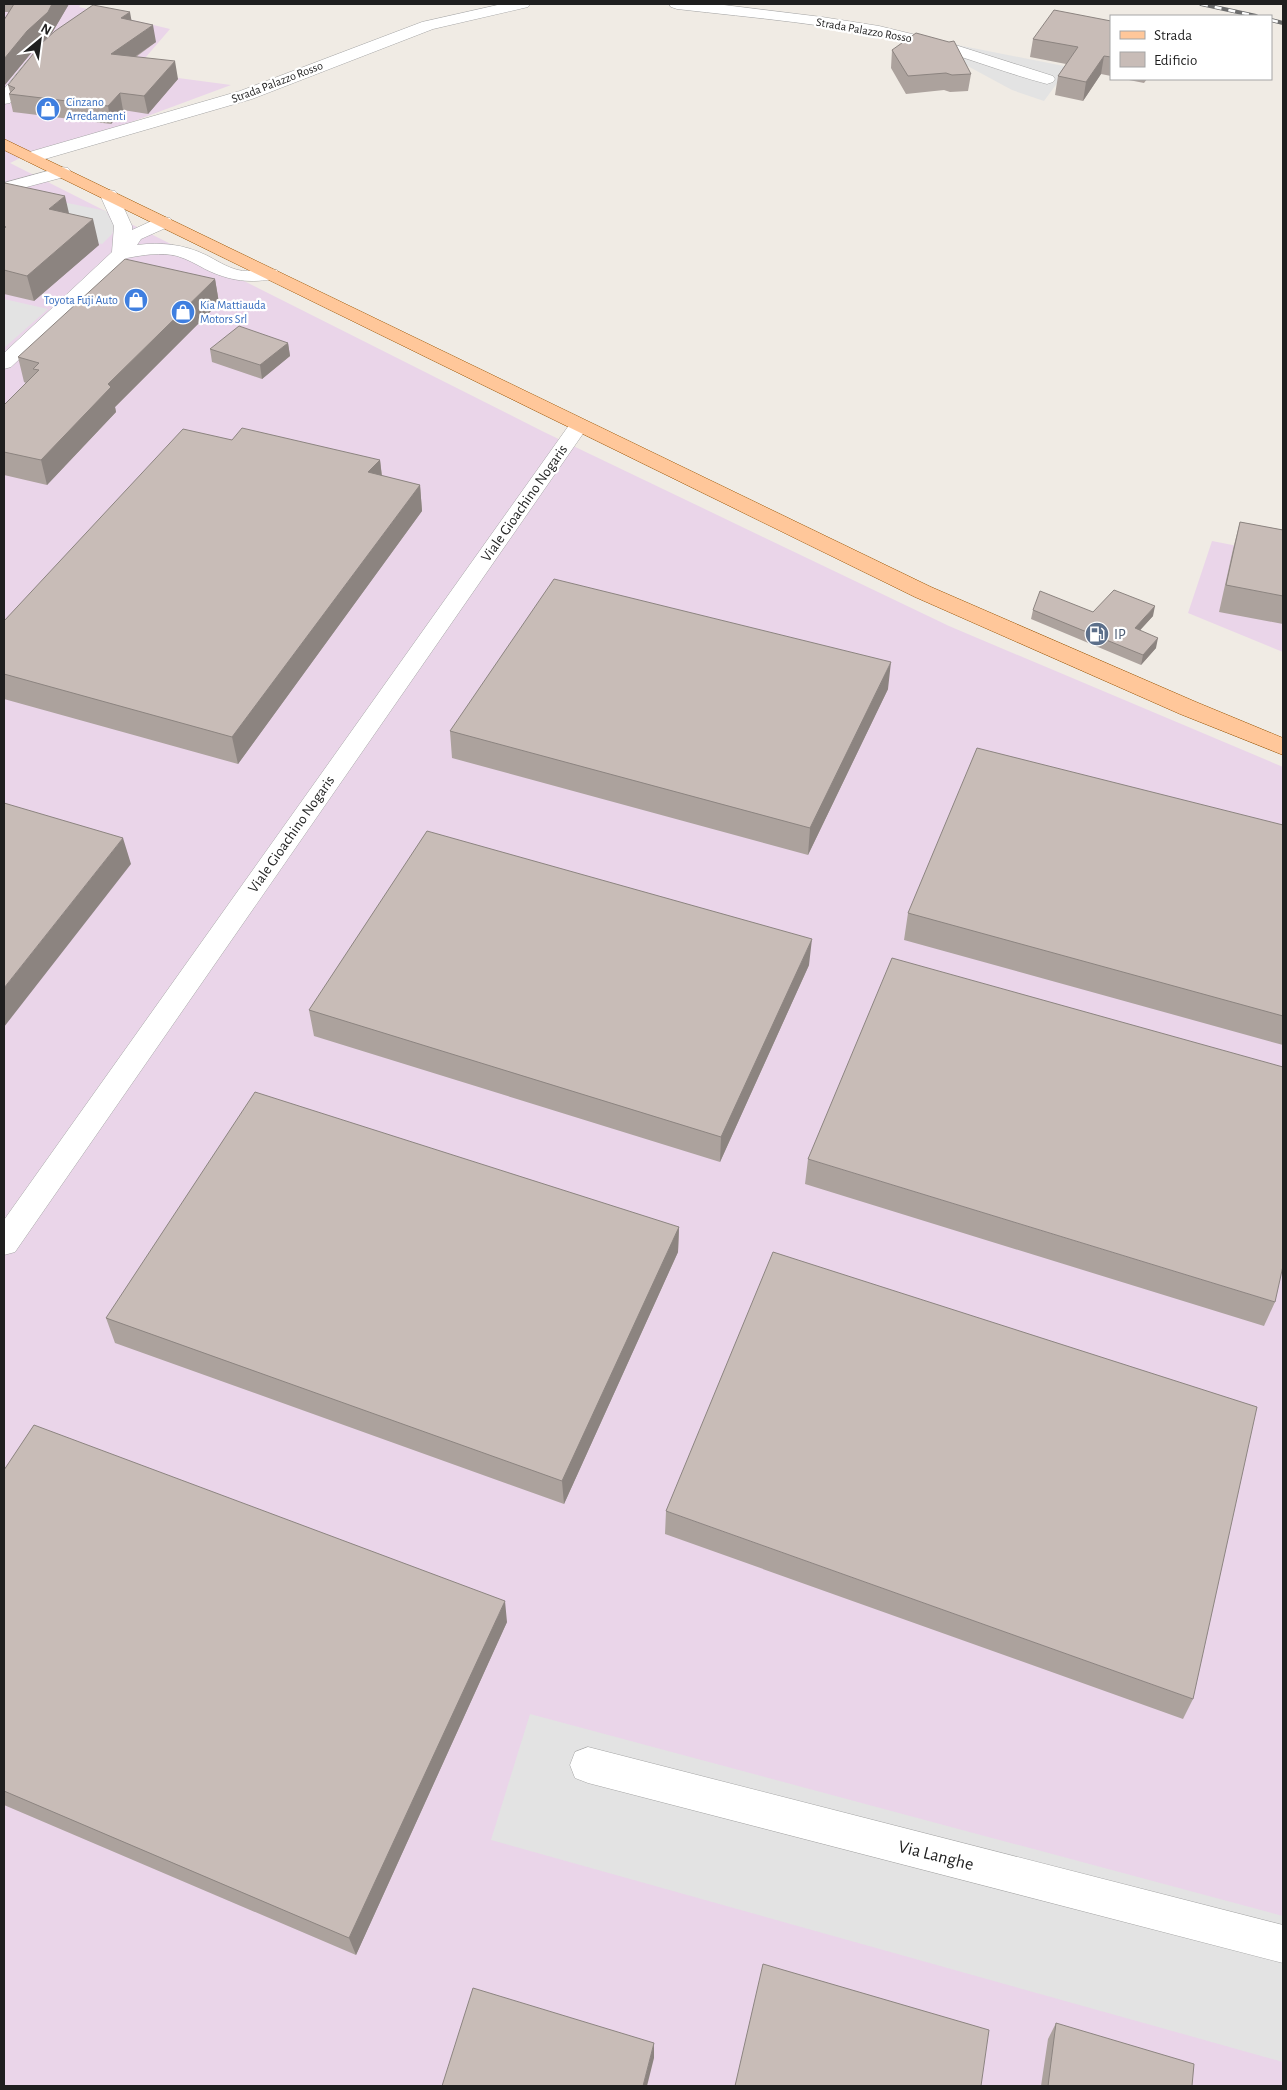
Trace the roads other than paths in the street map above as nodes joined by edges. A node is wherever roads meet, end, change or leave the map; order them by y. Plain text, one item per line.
1 (522, 4) edge
2 (677, 4) edge
3 (46, 50) edge
4 (1047, 79) dead end
5 (4, 99) edge
6 (4, 144) edge
7 (32, 157) junction
8 (62, 172) junction
9 (4, 188) edge
10 (109, 195) junction
11 (164, 222) junction
12 (122, 253) junction
13 (270, 274) junction
14 (4, 363) edge
15 (579, 425) junction
16 (1283, 747) edge
17 (4, 1243) edge
18 (588, 1765) dead end
19 (1283, 1944) edge

1 - 7 street, Strada Palazzo Rosso
2 - 4 street, Strada Palazzo Rosso
3 - 5 street
6 - 7 main road
7 - 8 main road
8 - 9 street
8 - 10 main road
10 - 11 main road
10 - 12 street
11 - 12 street
11 - 13 main road
12 - 13 street
12 - 14 street
13 - 15 main road
15 - 16 main road
15 - 17 street, Viale Gioachino Nogaris
18 - 19 street, Via Langhe

